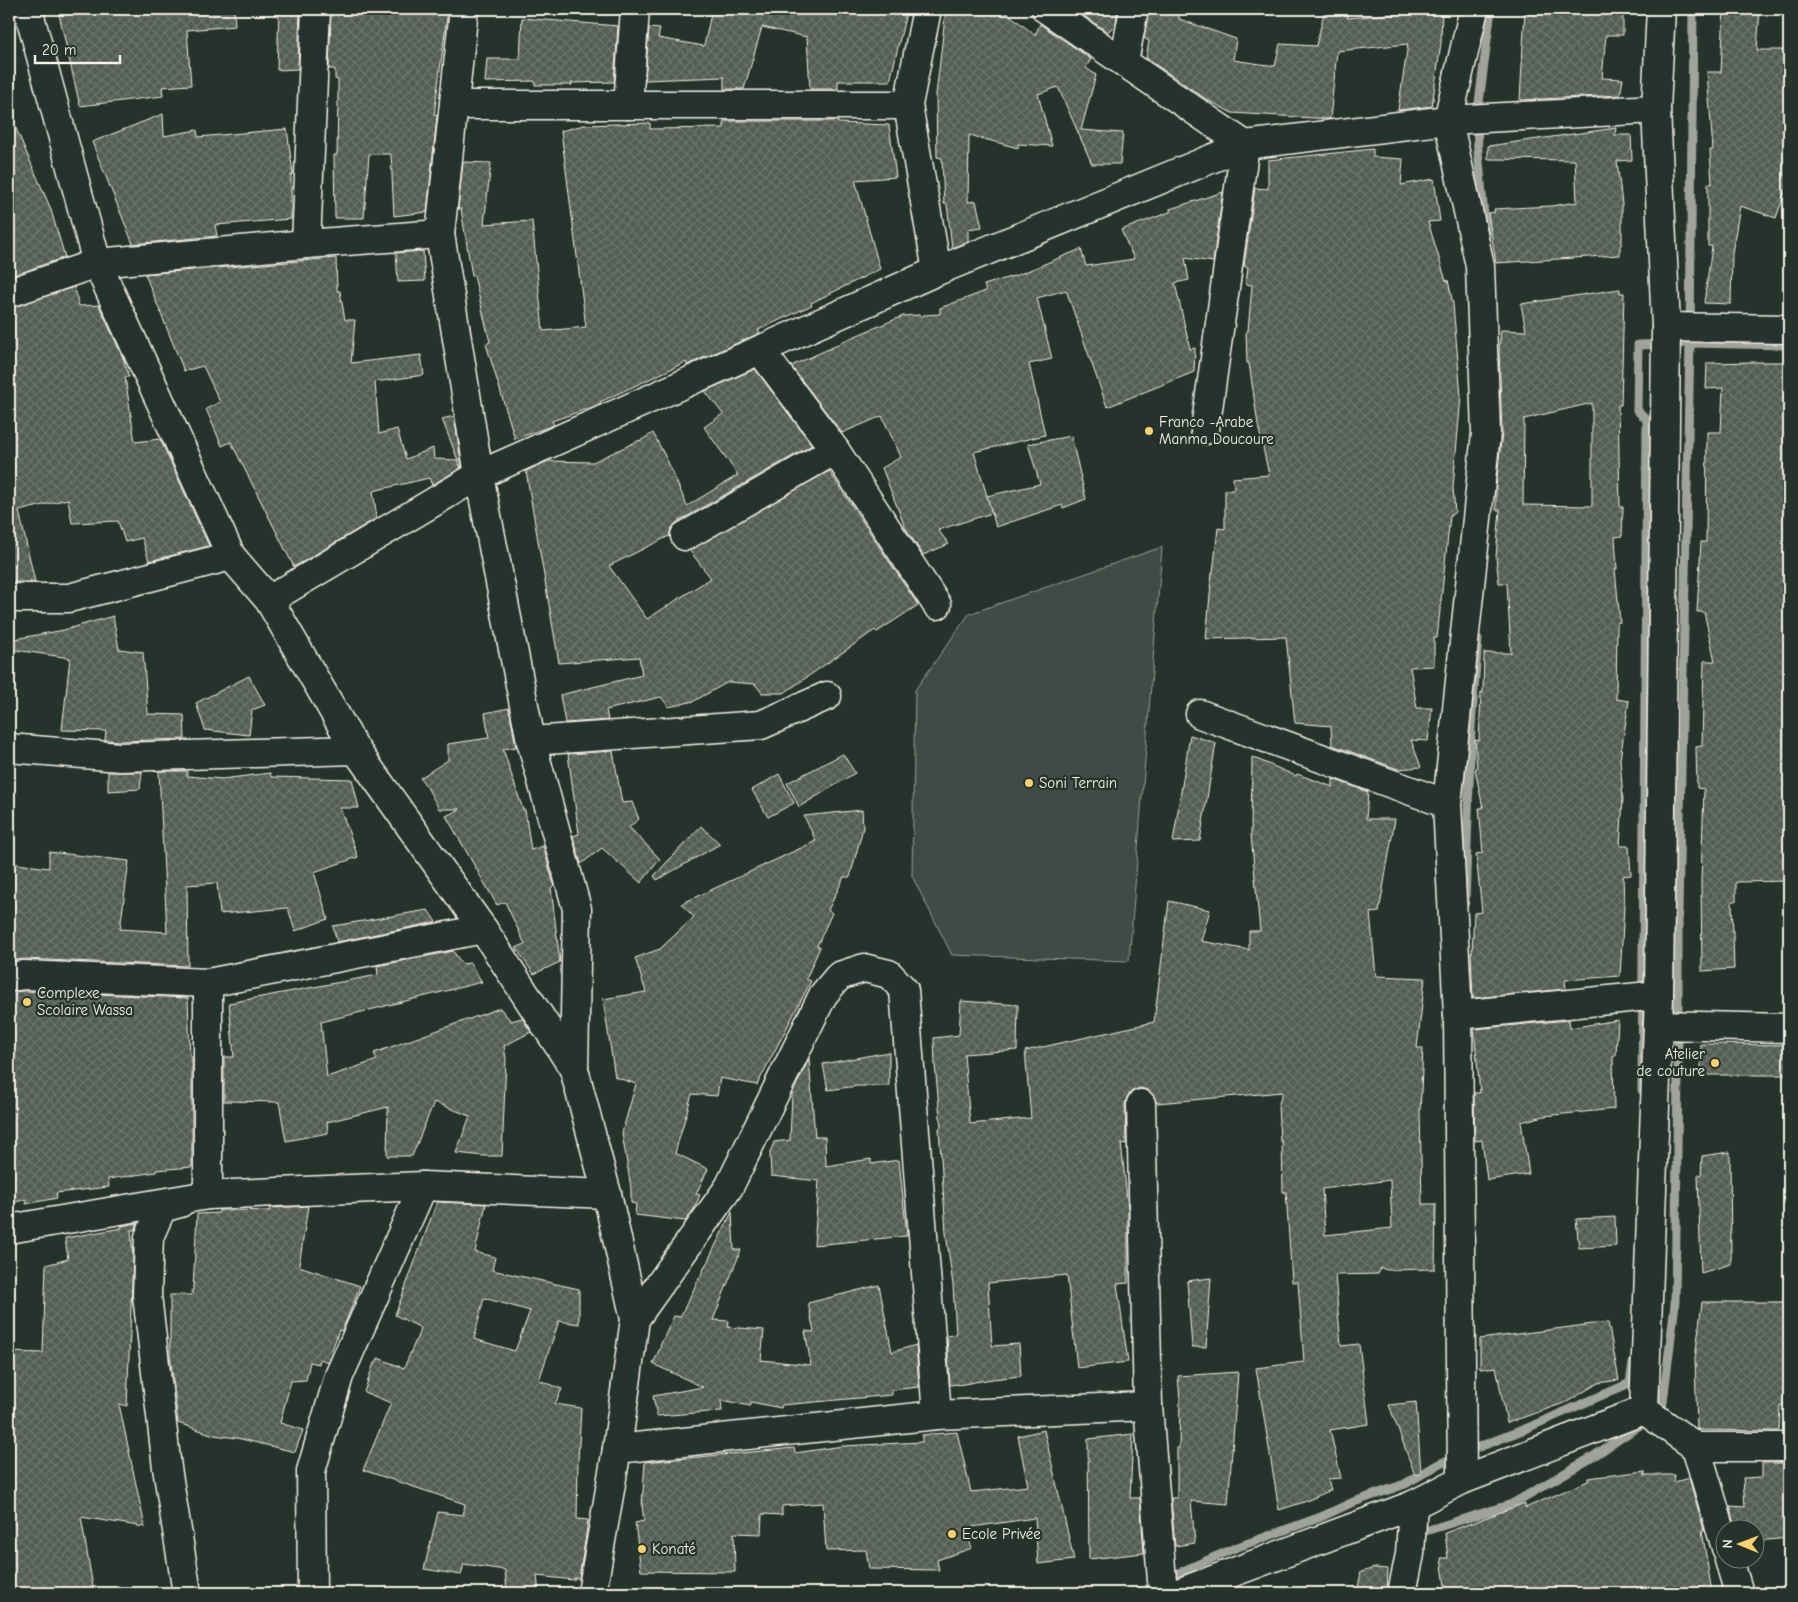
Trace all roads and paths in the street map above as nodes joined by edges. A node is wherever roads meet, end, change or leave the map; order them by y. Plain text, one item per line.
1 (28, 9) edge
2 (316, 9) edge
3 (464, 9) edge
4 (635, 9) edge
5 (928, 9) edge
6 (1046, 9) edge
7 (1134, 9) edge
8 (1474, 9) edge
9 (1661, 9) edge
10 (1124, 62) junction
11 (454, 105) junction
12 (628, 105) junction
13 (908, 105) junction
14 (1656, 110) junction
15 (1448, 120) junction
16 (1245, 145) junction
17 (440, 234) junction
18 (306, 244) junction
19 (98, 262) junction
20 (937, 271) junction
21 (9, 293) edge
22 (1666, 327) junction
23 (1789, 329) edge
24 (760, 350) junction
25 (1205, 430) dead end
26 (835, 450) junction
27 (479, 475) junction
28 (685, 536) dead end
29 (231, 556) junction
30 (9, 598) edge
31 (269, 600) junction
32 (937, 605) dead end
33 (827, 696) dead end
34 (1200, 714) dead end
35 (530, 741) junction
36 (9, 748) edge
37 (356, 750) junction
38 (1447, 804) junction
39 (484, 929) junction
40 (9, 977) edge
41 (208, 983) junction
42 (1659, 995) junction
43 (1458, 1015) junction
44 (1658, 1025) junction
45 (1789, 1028) edge
46 (574, 1069) junction
47 (1141, 1104) dead end
48 (423, 1186) junction
49 (607, 1194) junction
50 (208, 1195) junction
51 (9, 1230) edge
52 (635, 1319) junction
53 (1148, 1406) junction
54 (1644, 1410) junction
55 (937, 1415) junction
56 (1696, 1447) junction
57 (1789, 1447) edge
58 (618, 1449) junction
59 (1462, 1480) junction
60 (1413, 1505) junction
61 (1718, 1520) edge
62 (1732, 1570) edge
63 (187, 1593) edge
64 (312, 1593) edge
65 (592, 1593) edge
66 (1163, 1593) edge
67 (1178, 1593) edge
68 (1402, 1593) edge
69 (1739, 1593) edge

1 - 19 street
2 - 18 street
3 - 11 street
4 - 12 street
5 - 13 street
6 - 10 street
7 - 10 street
8 - 15 street
9 - 14 street
10 - 16 street
11 - 12 street
11 - 17 street
12 - 13 street
13 - 20 street
14 - 15 street
14 - 22 street
15 - 16 street
15 - 38 street
16 - 20 street
16 - 25 street
17 - 18 street
17 - 27 street
18 - 19 street
19 - 21 street
19 - 29 street
20 - 24 street
22 - 23 street
22 - 42 street
24 - 26 street
24 - 27 street
26 - 28 street
26 - 32 street
27 - 31 street
27 - 35 street
29 - 30 street
29 - 31 street
31 - 37 street
33 - 35 street
34 - 38 street
35 - 46 street
36 - 37 street
37 - 39 street
38 - 43 street
39 - 41 street
39 - 46 street
40 - 41 street
41 - 50 street
42 - 43 street
42 - 44 street
43 - 59 street
44 - 45 street
44 - 54 street
46 - 49 street
47 - 53 street
48 - 49 street
48 - 50 street
48 - 64 street
49 - 52 street
50 - 51 street
50 - 63 street
52 - 55 street
52 - 58 street
53 - 55 street
53 - 66 street
54 - 56 street
54 - 59 street
55 - 58 street
56 - 57 street
56 - 61 street
58 - 65 street
59 - 60 street
60 - 67 street
60 - 68 street
62 - 69 street

